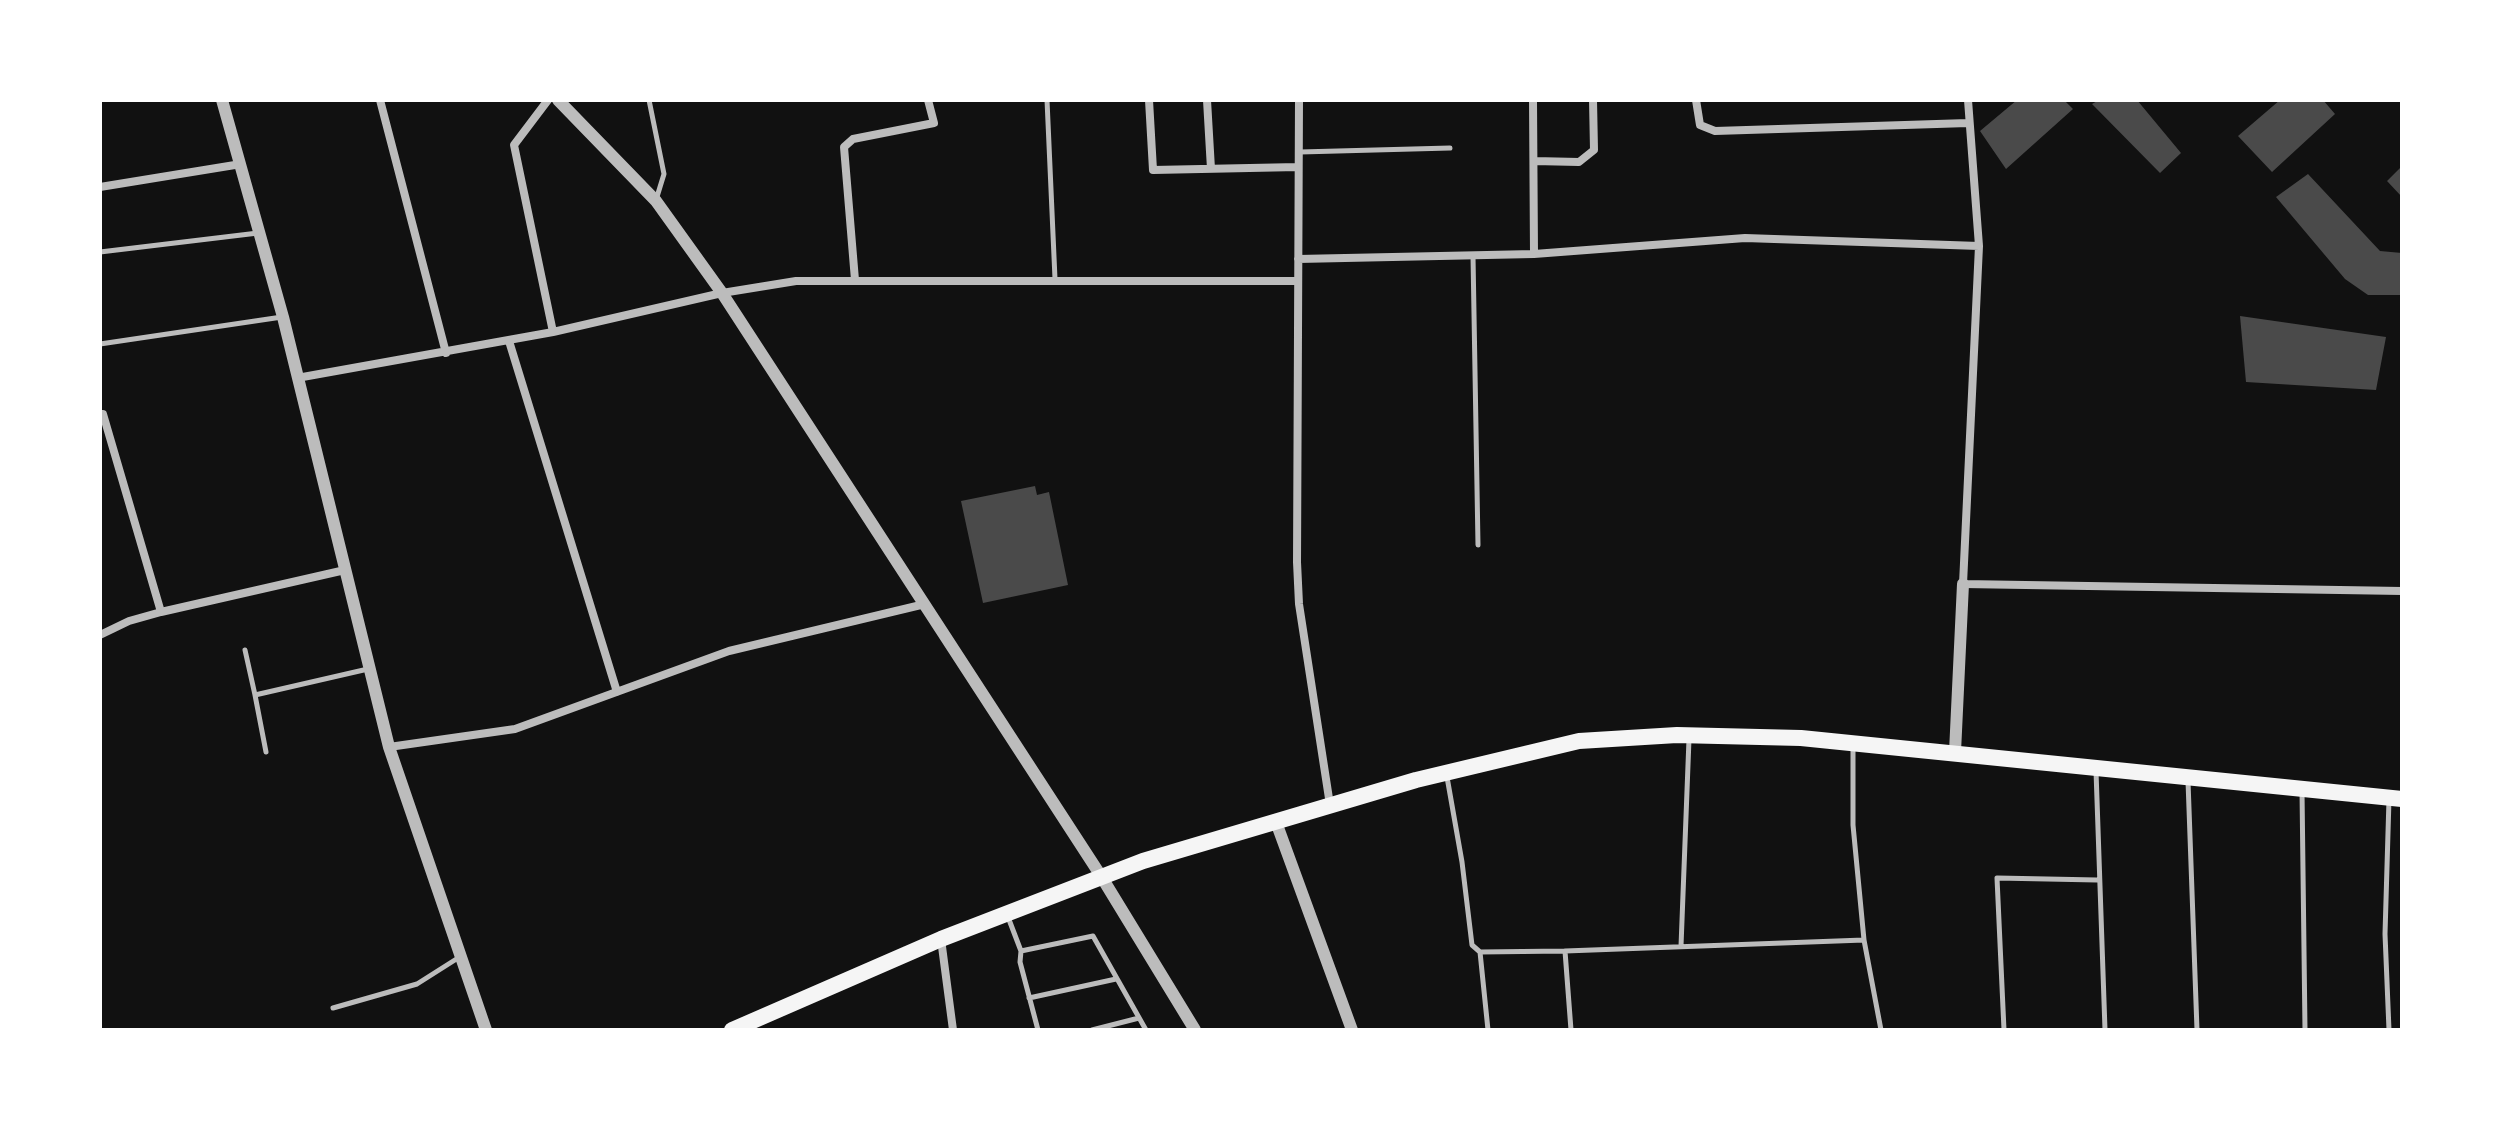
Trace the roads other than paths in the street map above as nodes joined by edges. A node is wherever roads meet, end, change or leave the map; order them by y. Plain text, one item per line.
1 (222, 100) edge
2 (380, 100) edge
3 (548, 100) edge
4 (558, 100) edge
5 (649, 100) edge
6 (928, 100) edge
7 (1047, 100) edge
8 (1149, 100) edge
9 (1207, 100) edge
10 (1299, 100) edge
11 (1533, 100) edge
12 (1593, 100) edge
13 (1696, 100) edge
14 (1968, 100) edge
15 (1968, 123) junction
16 (1450, 148) dead end
17 (1299, 152) junction
18 (1534, 161) junction
19 (241, 164) junction
20 (1298, 167) junction
21 (1211, 169) junction
22 (100, 187) edge
23 (656, 201) junction
24 (261, 232) junction
25 (1979, 246) junction
26 (100, 252) edge
27 (1534, 254) junction
28 (1473, 256) junction
29 (1298, 259) junction
30 (1055, 279) junction
31 (855, 280) junction
32 (1297, 281) junction
33 (722, 293) junction
34 (283, 317) junction
35 (553, 332) junction
36 (509, 341) junction
37 (100, 344) edge
38 (446, 353) junction
39 (297, 378) junction
40 (100, 414) edge
41 (1478, 545) dead end
42 (345, 570) junction
43 (1963, 584) junction
44 (2402, 591) edge
45 (925, 604) junction
46 (161, 612) junction
47 (100, 635) edge
48 (245, 650) dead end
49 (369, 669) junction
50 (617, 692) junction
51 (255, 695) junction
52 (1689, 735) junction
53 (1853, 741) junction
54 (389, 747) junction
55 (266, 752) dead end
56 (1955, 752) junction
57 (2096, 768) junction
58 (1446, 772) junction
59 (2188, 776) junction
60 (2302, 788) junction
61 (2396, 798) edge
62 (1330, 806) junction
63 (1276, 822) junction
64 (1101, 876) junction
65 (2097, 880) junction
66 (1006, 912) junction
67 (941, 939) junction
68 (1864, 940) junction
69 (1681, 946) junction
70 (1021, 951) junction
71 (1565, 951) junction
72 (1480, 952) junction
73 (459, 957) junction
74 (1116, 979) junction
75 (1029, 998) junction
76 (333, 1008) dead end
77 (1139, 1018) junction
78 (486, 1030) edge
79 (732, 1030) edge
80 (953, 1030) edge
81 (1038, 1030) edge
82 (1092, 1030) edge
83 (1146, 1030) edge
84 (1195, 1030) edge
85 (1352, 1030) edge
86 (1488, 1030) edge
87 (1571, 1030) edge
88 (1881, 1030) edge
89 (2004, 1030) edge
90 (2105, 1030) edge
91 (2197, 1030) edge
92 (2305, 1030) edge
93 (2389, 1030) edge

1 - 19 street
2 - 38 street
3 - 35 street
4 - 23 street
5 - 23 lane
6 - 31 street
7 - 30 lane
8 - 21 street
9 - 21 street
10 - 17 street
11 - 18 street
12 - 18 street
13 - 15 street
14 - 15 street
15 - 25 street
16 - 17 lane
17 - 20 street
18 - 27 street
19 - 22 street
19 - 24 street
20 - 21 street
20 - 29 street
23 - 33 street
24 - 26 lane
24 - 34 street
25 - 27 street
25 - 43 street
27 - 28 street
28 - 29 street
28 - 41 lane
29 - 32 street
30 - 31 street
30 - 32 street
31 - 33 street
32 - 62 street
33 - 35 street
33 - 45 street
34 - 37 lane
34 - 39 street
35 - 36 street
36 - 38 street
36 - 50 street
38 - 39 street
39 - 42 street
40 - 46 street
42 - 46 street
42 - 49 street
43 - 44 street
43 - 56 street
45 - 50 street
45 - 64 street
46 - 47 street
48 - 51 lane
49 - 51 lane
49 - 54 street
50 - 54 street
51 - 55 lane
52 - 53 main road
52 - 58 main road
52 - 69 lane
53 - 56 main road
53 - 68 lane
54 - 73 street
56 - 57 main road
57 - 59 main road
57 - 65 lane
58 - 62 main road
58 - 72 lane
59 - 60 main road
59 - 91 lane
60 - 61 main road
60 - 92 lane
61 - 93 lane
62 - 63 main road
63 - 64 main road
63 - 85 street
64 - 66 main road
64 - 84 street
65 - 89 lane
65 - 90 lane
66 - 67 main road
66 - 70 lane
67 - 79 main road
67 - 80 street
68 - 69 lane
68 - 88 lane
69 - 71 lane
70 - 74 lane
70 - 75 lane
71 - 72 lane
71 - 87 lane
72 - 86 lane
73 - 76 lane
73 - 78 street
74 - 75 lane
74 - 77 lane
75 - 81 lane
77 - 82 lane
77 - 83 lane

